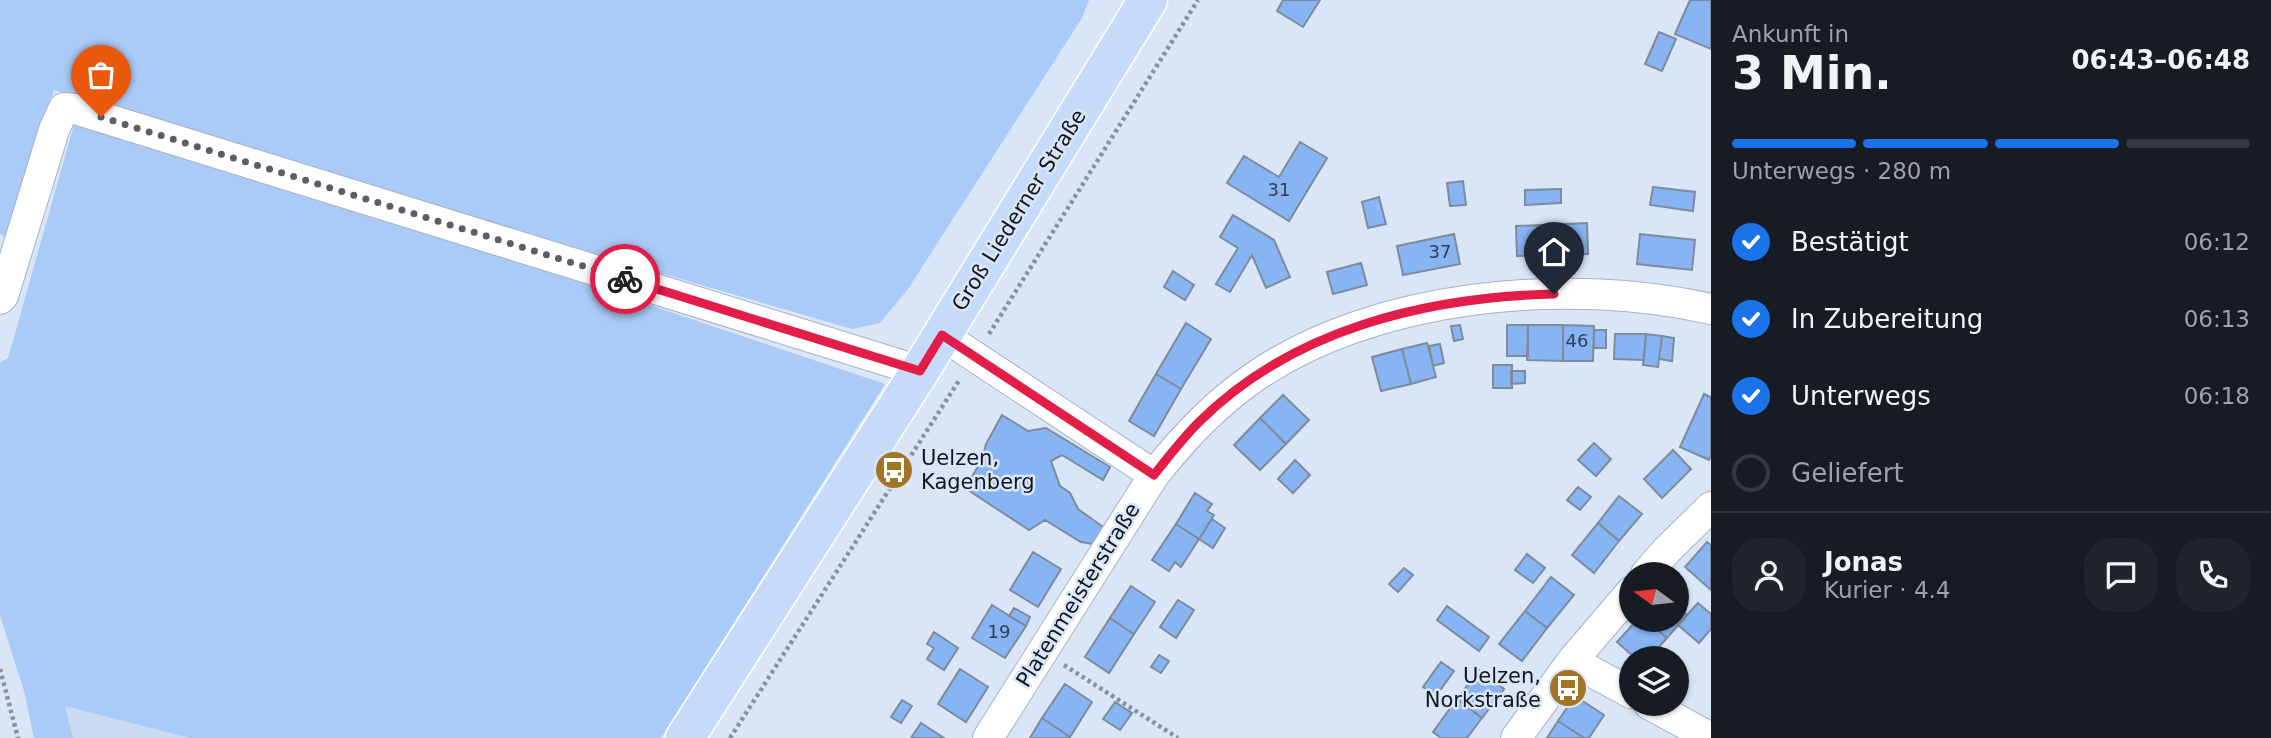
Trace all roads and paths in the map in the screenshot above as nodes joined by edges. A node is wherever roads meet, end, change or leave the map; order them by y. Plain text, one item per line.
1 (1148, 0) edge
2 (7, 254) edge
3 (0, 299) edge
4 (1711, 309) edge
5 (942, 335) junction
6 (920, 371) junction
7 (1154, 475) junction
8 (1711, 507) edge
9 (1656, 562) edge
10 (1619, 606) edge
11 (1042, 651) junction
12 (1572, 661) junction
13 (0, 669) edge
14 (1619, 686) edge
15 (1671, 716) edge
16 (18, 738) edge
17 (685, 738) edge
18 (988, 738) edge
19 (1178, 738) edge
20 (1516, 738) edge
21 (1711, 738) edge

1 - 5 main road, Groß Liederner Straße
2 - 3 street
2 - 6 street
4 - 7 street, Platenmeisterstraße
5 - 6 main road, Groß Liederner Straße
5 - 7 street
6 - 17 main road, Groß Liederner Straße
7 - 11 street, Platenmeisterstraße
8 - 9 street
10 - 12 street
11 - 18 street, Platenmeisterstraße
11 - 19 path
12 - 14 street
12 - 20 street
13 - 16 path
15 - 21 street

